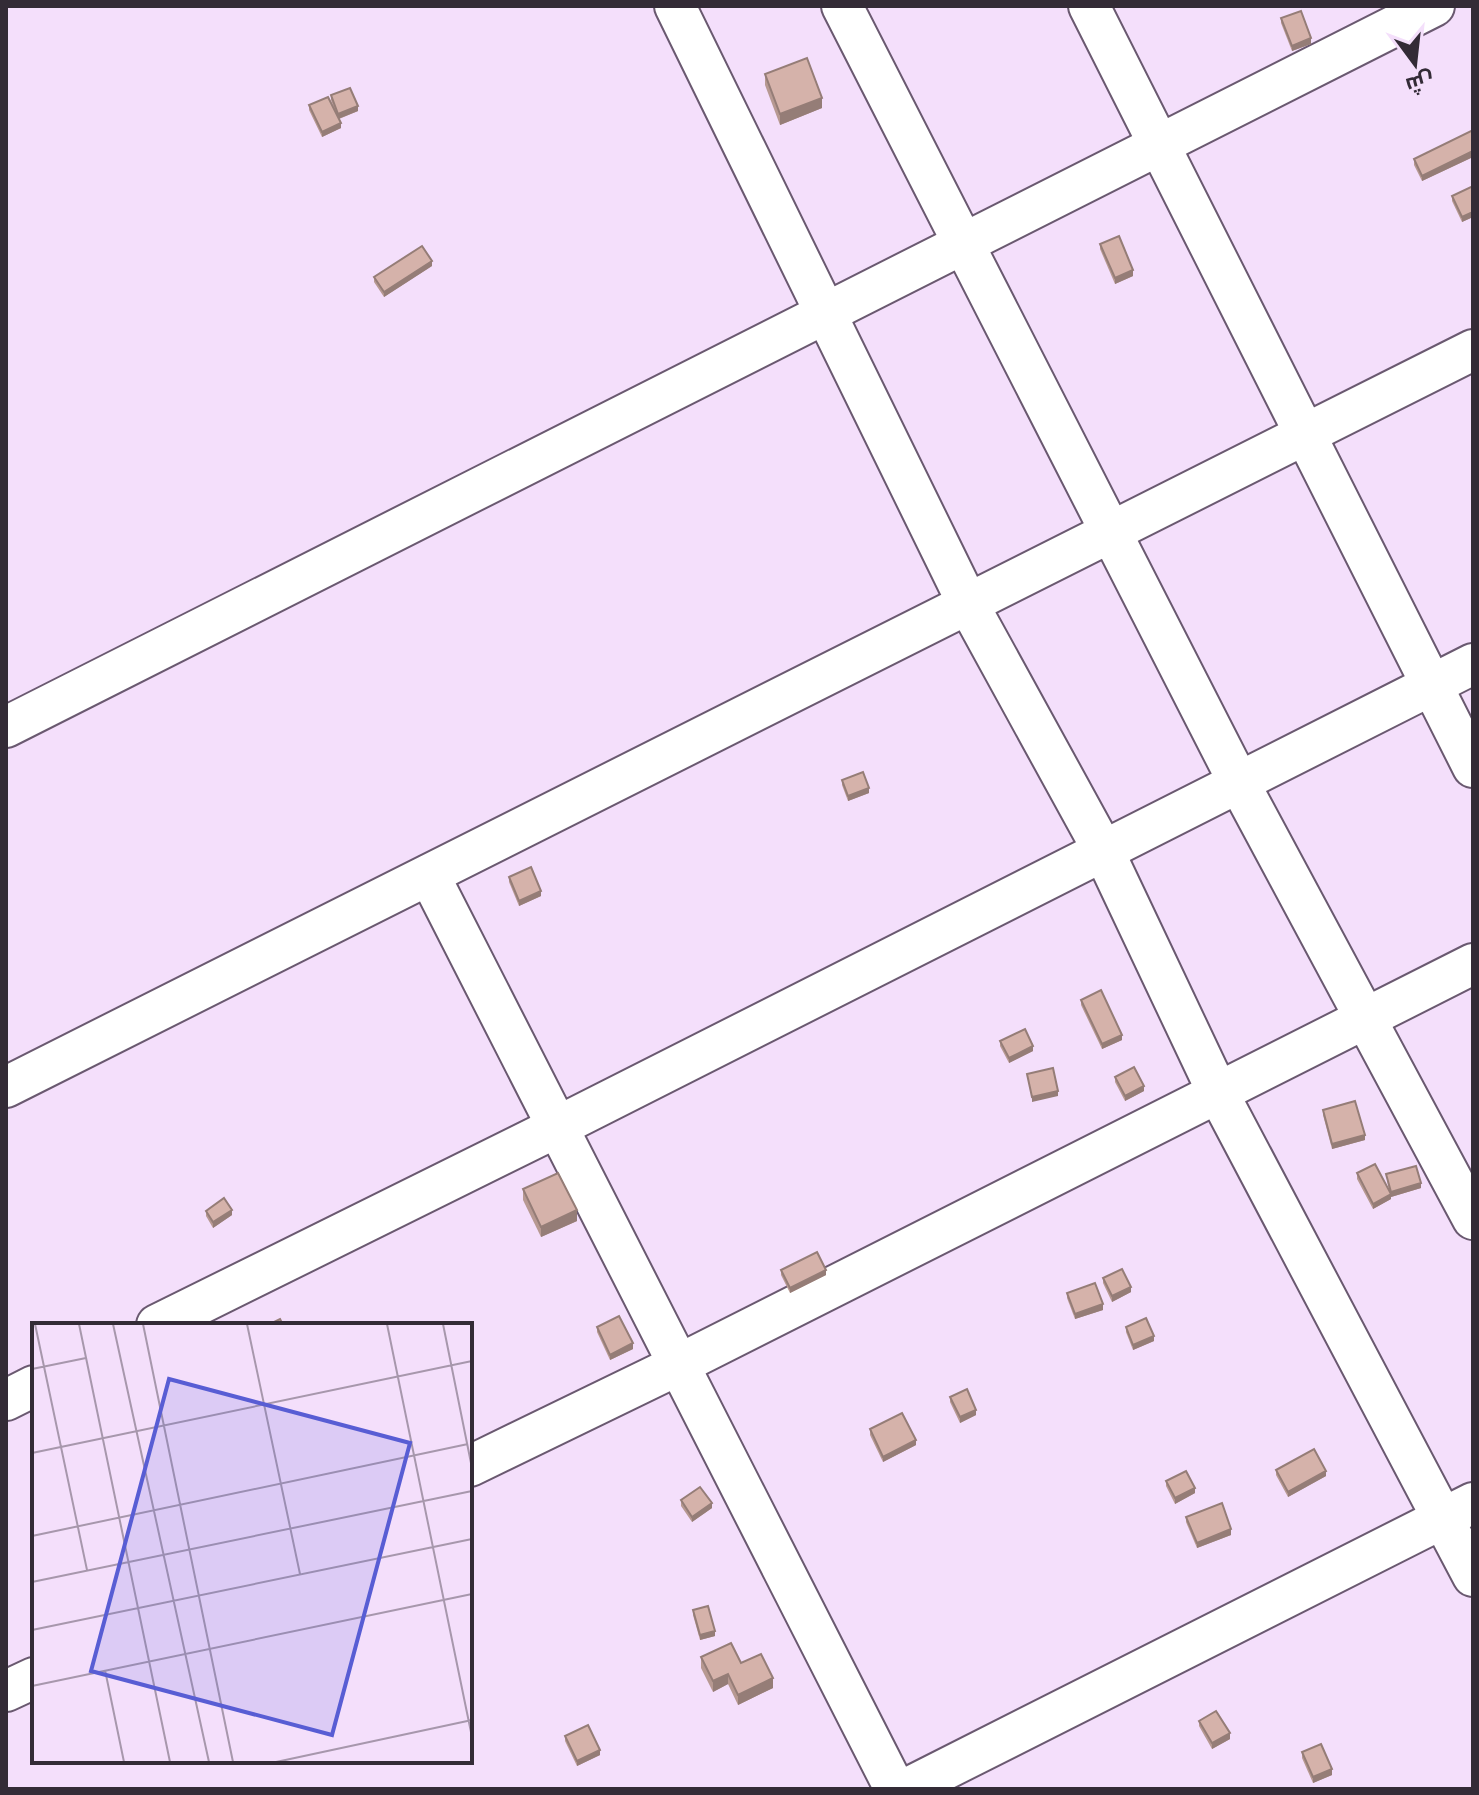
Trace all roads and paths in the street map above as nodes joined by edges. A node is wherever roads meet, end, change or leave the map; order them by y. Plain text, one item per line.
1 (675, 6) edge
2 (842, 6) edge
3 (1089, 6) edge
4 (1408, 12) edge
5 (1159, 145) junction
6 (963, 243) junction
7 (825, 313) junction
8 (1473, 350) edge
9 (1305, 434) junction
10 (1110, 533) junction
11 (968, 604) junction
12 (1473, 664) edge
13 (1432, 685) junction
14 (6, 727) edge
15 (1473, 767) edge
16 (1239, 783) junction
17 (1103, 850) junction
18 (429, 875) junction
19 (1473, 964) edge
20 (1366, 1018) junction
21 (6, 1087) edge
22 (1218, 1093) junction
23 (557, 1127) junction
24 (1473, 1219) edge
25 (161, 1323) edge
26 (678, 1365) junction
27 (32, 1387) edge
28 (6, 1400) edge
29 (472, 1465) edge
30 (1458, 1510) edge
31 (1473, 1576) edge
32 (32, 1679) edge
33 (6, 1691) edge
34 (895, 1789) edge
35 (906, 1789) edge

1 - 7 street
2 - 6 street
3 - 5 street
4 - 5 street
5 - 6 street
5 - 9 street
6 - 7 street
6 - 10 street
7 - 11 street
7 - 14 street
8 - 9 street
9 - 10 street
9 - 13 street
10 - 11 street
10 - 16 street
11 - 17 street
11 - 18 street
12 - 13 street
13 - 15 street
13 - 16 street
16 - 17 street
16 - 20 street
17 - 22 street
17 - 23 street
18 - 21 street
18 - 23 street
19 - 20 street
20 - 22 street
20 - 24 street
22 - 26 street
22 - 30 street
23 - 25 street
23 - 26 street
26 - 29 street
26 - 34 street
27 - 28 street
30 - 31 street
30 - 35 street
32 - 33 street

